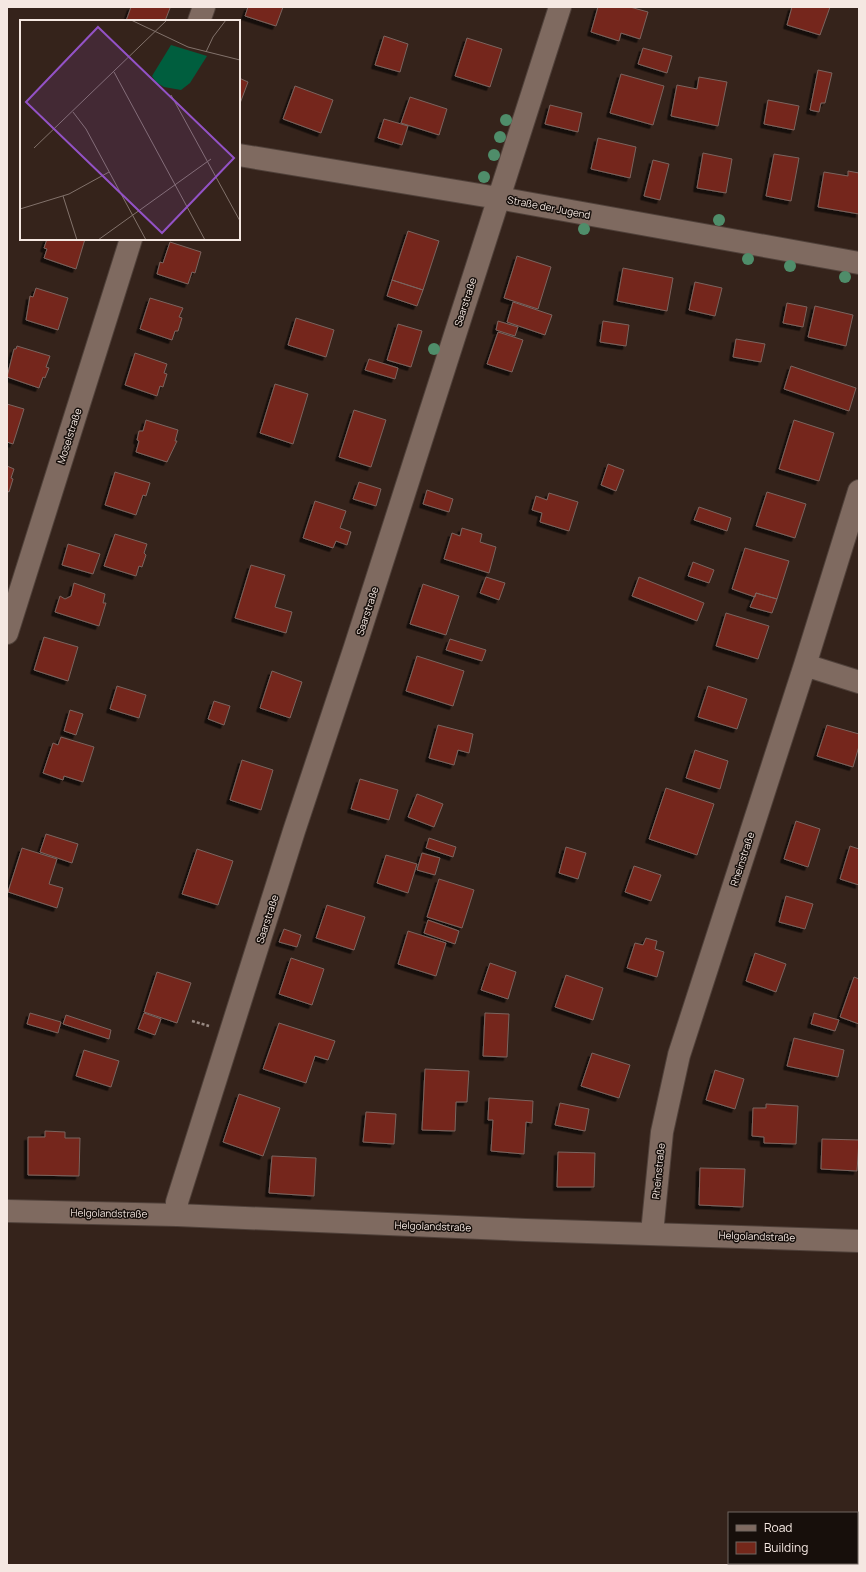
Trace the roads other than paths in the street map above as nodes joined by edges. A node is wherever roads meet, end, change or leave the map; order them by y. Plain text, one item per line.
1 (204, 7) edge
2 (560, 7) edge
3 (199, 20) edge
4 (240, 155) edge
5 (498, 198) junction
6 (132, 240) edge
7 (859, 263) edge
8 (859, 491) edge
9 (7, 633) edge
10 (805, 665) junction
11 (859, 682) edge
12 (7, 1211) edge
13 (176, 1215) junction
14 (652, 1232) junction
15 (859, 1241) edge

1 - 3 street
2 - 5 street, Saarstraße
4 - 5 street, Straße der Jugend
5 - 7 street, Straße der Jugend
5 - 13 street, Saarstraße
6 - 9 street, Moselstraße
8 - 10 street, Rheinstraße
10 - 11 street
10 - 14 street, Rheinstraße
12 - 13 street, Helgolandstraße
13 - 14 street, Helgolandstraße
14 - 15 street, Helgolandstraße

